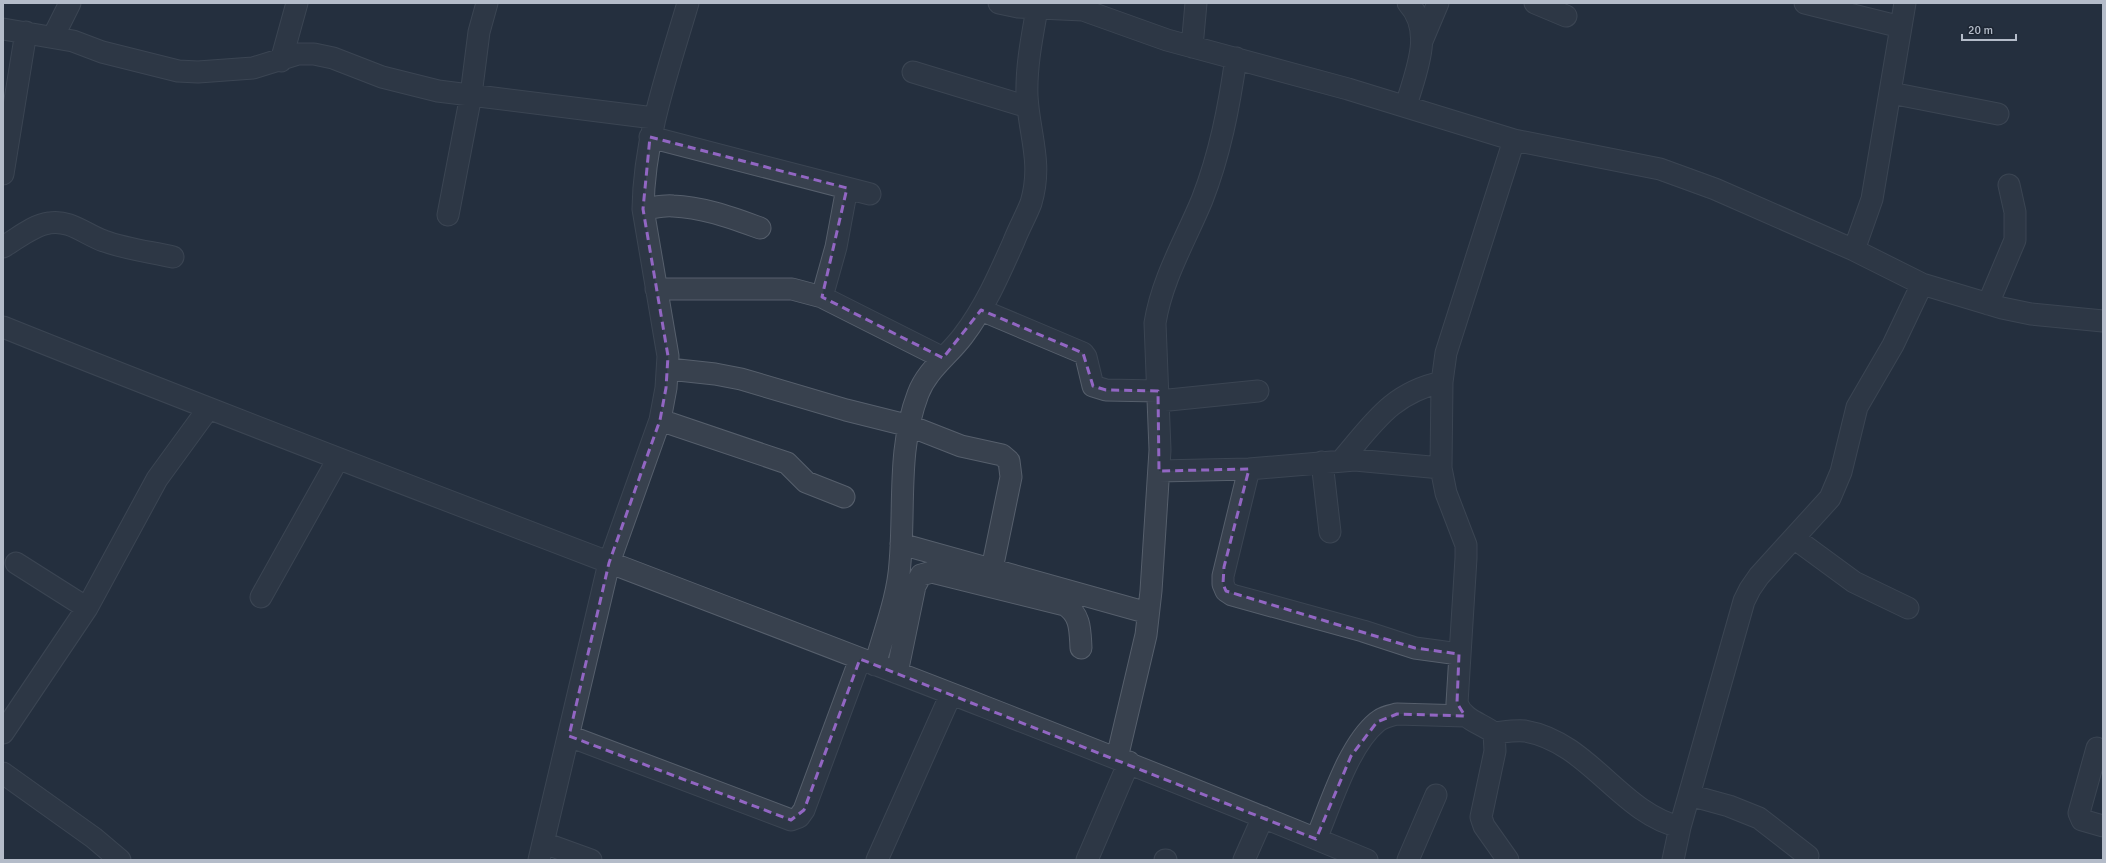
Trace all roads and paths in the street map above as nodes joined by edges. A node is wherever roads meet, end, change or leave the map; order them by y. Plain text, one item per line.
1 (70, 3) edge
2 (298, 3) edge
3 (487, 3) edge
4 (688, 3) edge
5 (999, 3) edge
6 (1196, 3) edge
7 (1408, 3) edge
8 (1438, 3) edge
9 (1535, 3) edge
10 (1805, 3) edge
11 (1905, 3) edge
12 (1062, 6) edge
13 (1036, 9) junction
14 (1566, 16) dead end
15 (1901, 27) junction
16 (3, 29) edge
17 (26, 32) junction
18 (53, 37) junction
19 (1422, 40) junction
20 (1192, 47) junction
21 (1236, 58) junction
22 (281, 61) junction
23 (913, 72) dead end
24 (1891, 93) junction
25 (471, 95) junction
26 (1406, 106) junction
27 (1028, 108) junction
28 (1998, 114) dead end
29 (652, 128) junction
30 (1514, 140) junction
31 (3, 174) edge
32 (2010, 184) dead end
33 (847, 188) junction
34 (870, 194) dead end
35 (643, 209) junction
36 (448, 215) dead end
37 (760, 228) dead end
38 (3, 247) edge
39 (1854, 250) junction
40 (174, 256) dead end
41 (1922, 284) junction
42 (656, 289) junction
43 (822, 297) junction
44 (1988, 304) junction
45 (981, 310) junction
46 (2103, 321) edge
47 (3, 327) edge
48 (943, 358) junction
49 (669, 370) junction
50 (1442, 382) junction
51 (1258, 391) dead end
52 (1158, 396) junction
53 (208, 409) junction
54 (660, 420) junction
55 (910, 426) junction
56 (338, 459) junction
57 (1331, 461) junction
58 (1441, 468) junction
59 (1249, 469) junction
60 (1159, 471) junction
61 (844, 497) dead end
62 (1330, 532) dead end
63 (1794, 538) junction
64 (901, 544) junction
65 (16, 563) dead end
66 (608, 563) junction
67 (992, 569) junction
68 (261, 597) dead end
69 (87, 608) junction
70 (1908, 608) dead end
71 (1148, 613) junction
72 (1081, 648) dead end
73 (1459, 654) junction
74 (867, 662) junction
75 (897, 673) junction
76 (951, 694) junction
77 (1465, 716) junction
78 (3, 733) edge
79 (1494, 733) junction
80 (569, 736) junction
81 (2097, 748) dead end
82 (1123, 760) junction
83 (3, 773) edge
84 (1436, 795) dead end
85 (1689, 795) junction
86 (1263, 817) junction
87 (2103, 826) edge
88 (1680, 827) junction
89 (1316, 839) junction
90 (541, 852) edge
91 (1808, 856) dead end
92 (120, 860) edge
93 (591, 860) edge
94 (877, 860) edge
95 (1087, 860) edge
96 (1244, 860) edge
97 (1367, 860) edge
98 (1408, 860) edge
99 (1508, 860) edge
100 (1673, 860) edge

1 - 18 street
2 - 22 street
3 - 25 street
4 - 29 street
5 - 13 street
6 - 20 street
7 - 19 street
8 - 19 street
9 - 14 street
10 - 15 street
11 - 15 street
12 - 13 street
12 - 20 street
13 - 27 street
15 - 24 street
16 - 17 street
17 - 18 street
17 - 31 street
18 - 22 street
19 - 26 street
20 - 21 street
21 - 26 street
21 - 52 street
22 - 25 street
23 - 27 street
24 - 28 street
24 - 39 street
25 - 29 street
25 - 36 street
26 - 30 street
27 - 45 street
29 - 33 street
29 - 35 street
30 - 39 street
30 - 50 street
32 - 44 street
33 - 34 street
33 - 43 street
35 - 37 street
35 - 42 street
38 - 40 street
39 - 41 street
41 - 44 street
41 - 63 street
42 - 43 street
42 - 49 street
43 - 48 street
44 - 46 street
45 - 48 street
45 - 52 street
47 - 53 street
48 - 55 street
49 - 54 street
49 - 55 street
50 - 57 street
50 - 58 street
51 - 52 street
52 - 60 street
53 - 56 street
53 - 69 street
54 - 61 street
54 - 66 street
55 - 64 street
55 - 67 street
56 - 66 street
56 - 68 street
57 - 58 street
57 - 59 street
57 - 62 street
58 - 73 street
59 - 60 street
59 - 73 street
60 - 71 street
63 - 70 street
63 - 85 street
64 - 67 street
64 - 74 street
65 - 69 street
66 - 74 street
66 - 80 street
67 - 71 street
69 - 78 street
71 - 82 street
72 - 75 street
73 - 77 street
74 - 75 street
74 - 80 street
75 - 76 street
76 - 82 street
76 - 94 street
77 - 79 street
77 - 89 street
79 - 88 street
79 - 99 street
80 - 90 street
81 - 87 street
82 - 86 street
82 - 95 street
83 - 92 street
84 - 98 street
85 - 88 street
85 - 91 street
86 - 89 street
86 - 96 street
88 - 100 street
89 - 97 street
90 - 93 street

